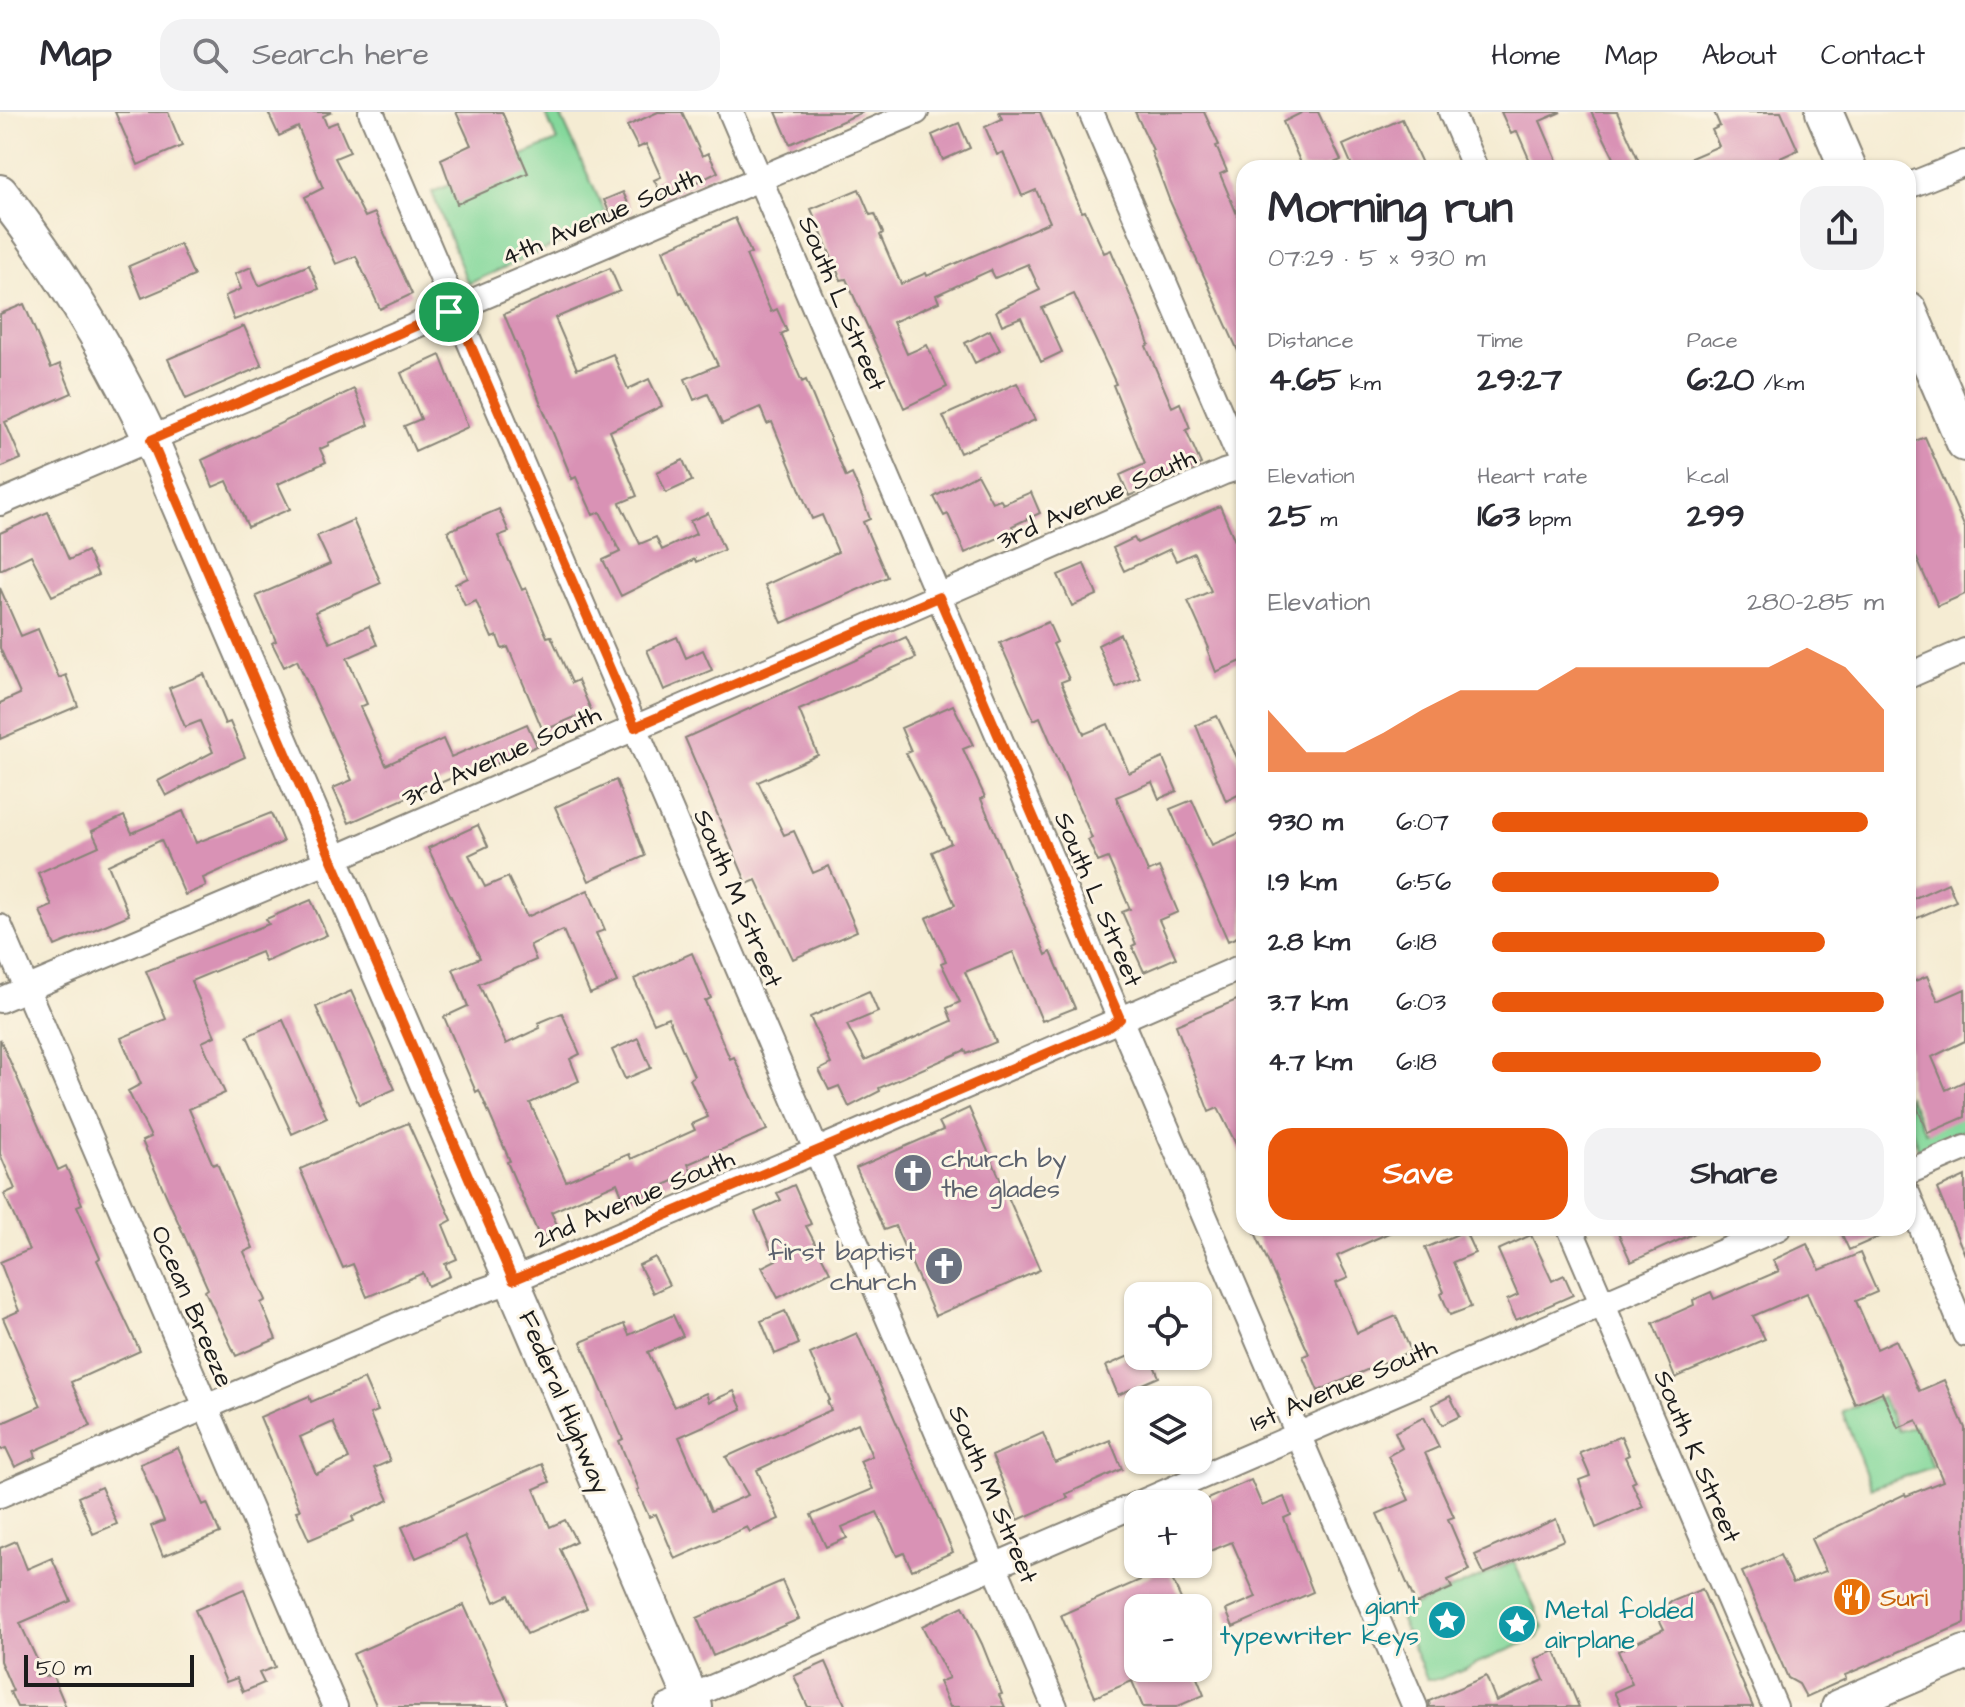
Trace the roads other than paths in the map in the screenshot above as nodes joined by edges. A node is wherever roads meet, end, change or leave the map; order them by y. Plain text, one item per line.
1 (371, 112) edge
2 (731, 112) edge
3 (916, 112) edge
4 (1091, 112) edge
5 (1451, 112) edge
6 (1824, 112) edge
7 (1472, 160) edge
8 (1845, 160) edge
9 (1965, 163) edge
10 (760, 178) junction
11 (1916, 183) edge
12 (0, 192) edge
13 (455, 309) junction
14 (1916, 329) edge
15 (151, 440) junction
16 (1965, 443) edge
17 (1236, 448) edge
18 (1236, 470) edge
19 (0, 503) edge
20 (939, 597) junction
21 (1965, 651) edge
22 (1916, 672) edge
23 (635, 727) junction
24 (331, 860) junction
25 (0, 927) edge
26 (1236, 969) edge
27 (26, 988) junction
28 (0, 1000) edge
29 (1120, 1019) junction
30 (1965, 1148) edge
31 (817, 1149) junction
32 (1916, 1169) edge
33 (1916, 1215) edge
34 (1573, 1236) edge
35 (1759, 1236) edge
36 (513, 1280) junction
37 (1602, 1303) junction
38 (1965, 1334) edge
39 (206, 1407) junction
40 (1298, 1434) junction
41 (0, 1495) edge
42 (994, 1564) junction
43 (1965, 1653) edge
44 (685, 1704) edge
45 (335, 1707) edge
46 (1055, 1707) edge
47 (1415, 1707) edge
48 (1775, 1707) edge
49 (1839, 1707) edge

1 - 13 street, South M Street
2 - 10 street, South L Street
3 - 10 street, 4th Avenue South
4 - 17 street
5 - 7 street
6 - 8 main road
9 - 11 street
10 - 13 street, 4th Avenue South
10 - 20 street, South L Street
12 - 15 main road, Federal Highway
13 - 15 street, 4th Avenue South
13 - 23 street, South M Street
14 - 16 main road
15 - 19 street, 4th Avenue South
15 - 24 main road, Federal Highway
18 - 20 street, 3rd Avenue South
20 - 23 street, 3rd Avenue South
20 - 29 street, South L Street
21 - 22 street
23 - 24 street, 3rd Avenue South
23 - 31 street, South M Street
24 - 27 street, 3rd Avenue South
24 - 36 main road, Federal Highway
25 - 27 street, Ocean Breeze
26 - 29 street, 2nd Avenue South
27 - 28 street, 3rd Avenue South
27 - 39 street, Ocean Breeze
29 - 31 street, 2nd Avenue South
29 - 40 street, South L Street
30 - 32 street
31 - 36 street, 2nd Avenue South
31 - 42 street, South M Street
33 - 38 street
34 - 37 street, South K Street
35 - 37 street, 1st Avenue South
36 - 39 street, 2nd Avenue South
36 - 44 main road, Federal Highway
37 - 40 street, 1st Avenue South
37 - 48 street, South K Street
39 - 41 street, 2nd Avenue South
39 - 45 street, Ocean Breeze
40 - 42 street, 1st Avenue South
40 - 47 street, South L Street
42 - 44 street, 1st Avenue South
42 - 46 street, South M Street
43 - 49 main road

